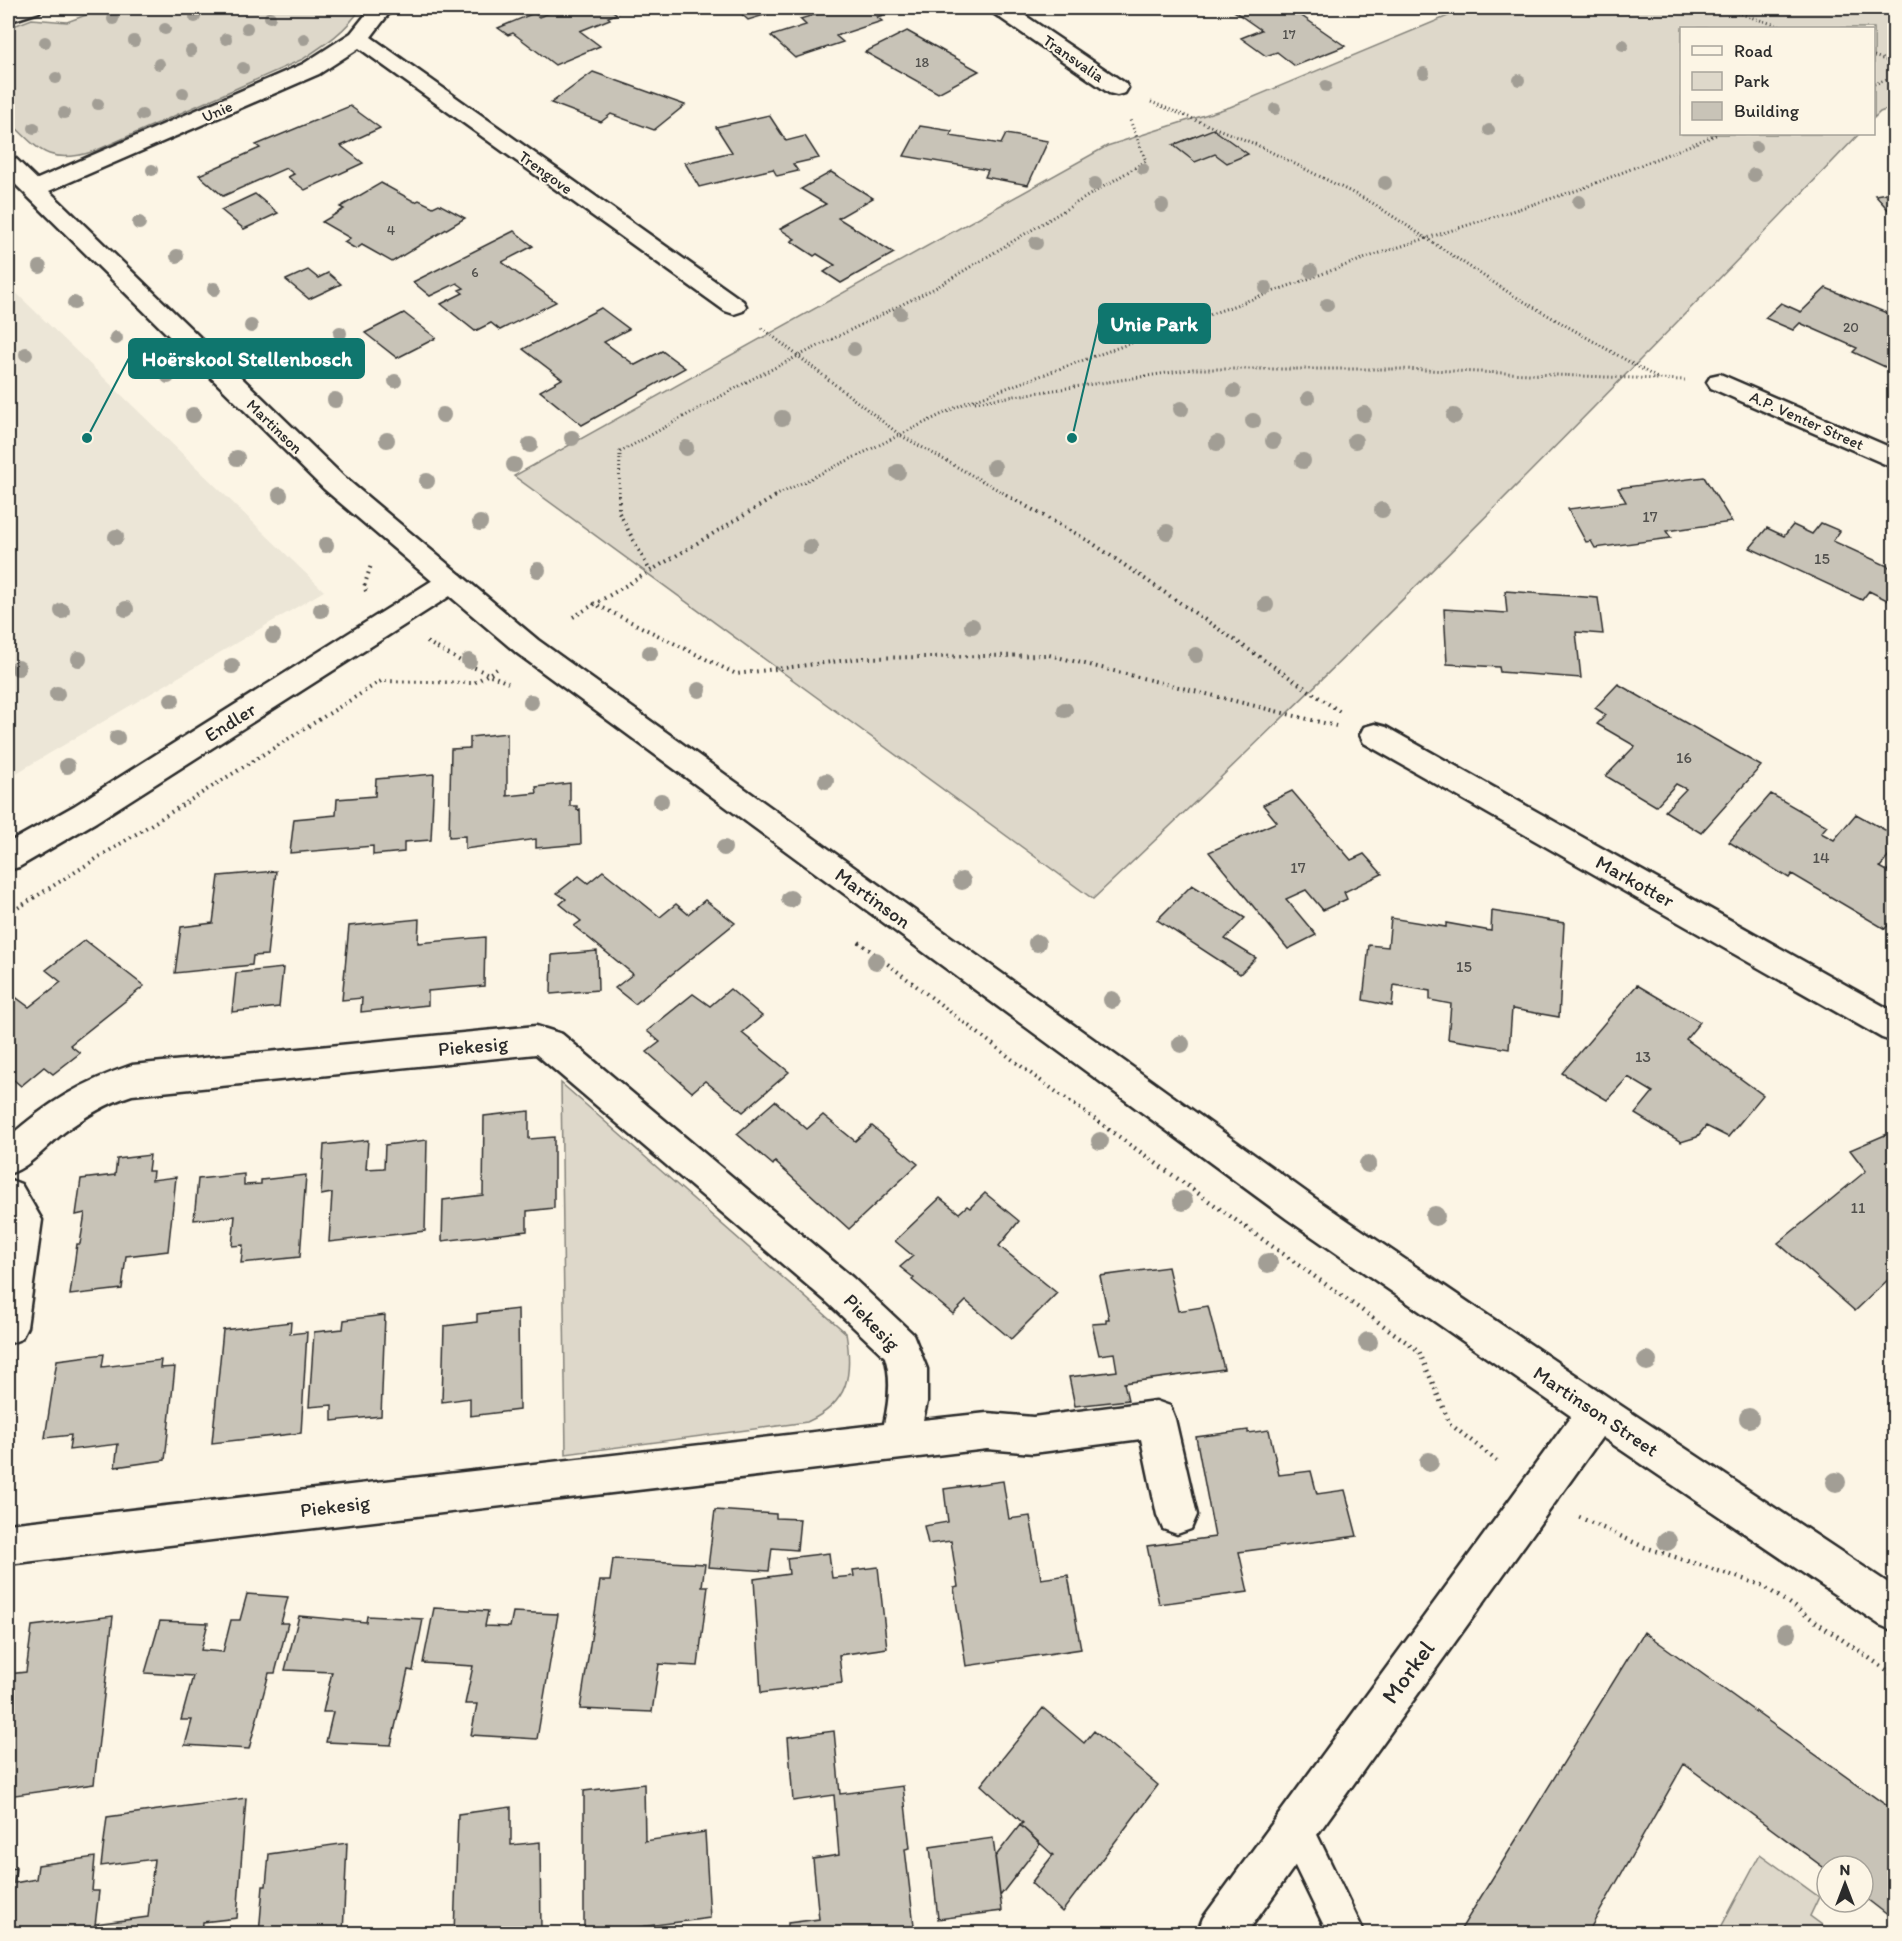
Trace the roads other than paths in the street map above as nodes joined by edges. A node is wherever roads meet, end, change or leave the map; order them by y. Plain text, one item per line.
1 (33, 8) edge
2 (382, 8) edge
3 (1001, 8) edge
4 (8, 17) edge
5 (359, 38) junction
6 (1117, 88) road end
7 (8, 164) edge
8 (34, 189) junction
9 (734, 306) road end
10 (1720, 382) road end
11 (1894, 459) edge
12 (451, 582) junction
13 (1375, 735) road end
14 (8, 858) edge
15 (1894, 1028) edge
16 (8, 1159) edge
17 (8, 1195) edge
18 (1300, 1208) joint
19 (8, 1327) edge
20 (1597, 1412) junction
21 (899, 1442) junction
22 (1177, 1515) dead end
23 (8, 1544) edge
24 (1894, 1611) edge
25 (1295, 1829) junction
26 (1219, 1934) edge
27 (1347, 1934) edge

1 - 4 lane
2 - 5 street, Unie
3 - 6 street, Transvalia
5 - 8 street, Unie
5 - 9 street, Trengove
7 - 8 street
8 - 12 street, Martinson
10 - 11 street, A.P. Venter Street
12 - 14 street, Endler
12 - 18 street, Martinson
13 - 15 street, Markotter
16 - 21 street, Piekesig
17 - 19 street
18 - 20 street, Martinson Street
20 - 24 street, Martinson Street
20 - 25 street, Morkel
21 - 22 street
21 - 23 street, Piekesig
25 - 26 street, Morkel
25 - 27 lane

